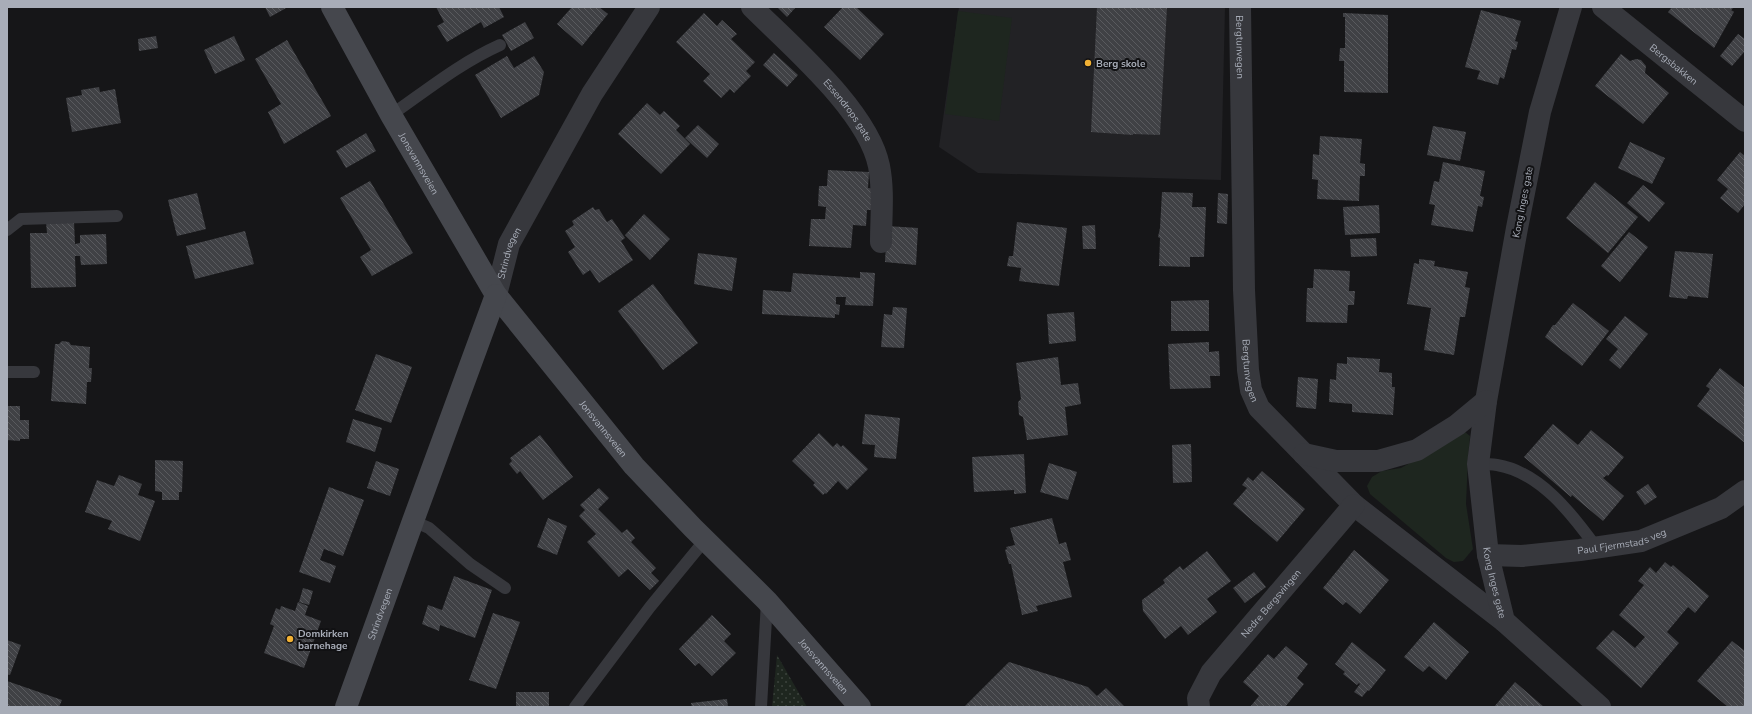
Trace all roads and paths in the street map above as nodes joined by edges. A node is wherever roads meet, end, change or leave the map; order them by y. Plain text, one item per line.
1 (332, 7) edge
2 (649, 7) edge
3 (752, 7) edge
4 (1240, 7) edge
5 (1571, 7) edge
6 (1603, 7) edge
7 (500, 45) dead end
8 (391, 115) junction
9 (1745, 121) edge
10 (117, 216) dead end
11 (7, 230) edge
12 (881, 242) dead end
13 (496, 295) junction
14 (7, 372) edge
15 (34, 372) dead end
16 (1486, 401) junction
17 (1304, 454) junction
18 (1478, 464) junction
19 (1745, 491) edge
20 (1354, 505) junction
21 (413, 521) junction
22 (705, 540) junction
23 (1596, 547) junction
24 (1488, 555) junction
25 (505, 588) dead end
26 (767, 601) junction
27 (1504, 621) junction
28 (346, 707) edge
29 (575, 707) edge
30 (761, 707) edge
31 (860, 707) edge
32 (1199, 707) edge
33 (1600, 707) edge

1 - 8 street, Jonsvannsveien
2 - 13 street, Strindvegen
3 - 12 street, Essendrops gate
4 - 17 street, Bergtunvegen
5 - 16 street, Kong Inges gate
6 - 9 street, Bergsbakken
7 - 8 lane
8 - 13 street, Jonsvannsveien
10 - 11 lane
13 - 21 street, Strindvegen
13 - 22 street, Jonsvannsveien
14 - 15 lane
16 - 17 street
16 - 18 street, Kong Inges gate
17 - 20 street, Bergtunvegen
18 - 23 lane
18 - 24 street, Kong Inges gate
19 - 23 street, Paul Fjermstads veg
20 - 27 street, Bergtunvegen
20 - 32 street, Nedre Bergsvingen
21 - 25 lane
21 - 28 street, Strindvegen
22 - 26 street, Jonsvannsveien
22 - 29 lane
23 - 24 street, Paul Fjermstads veg
24 - 27 street, Kong Inges gate
26 - 30 lane
26 - 31 street, Jonsvannsveien
27 - 33 street, Kong Inges gate

